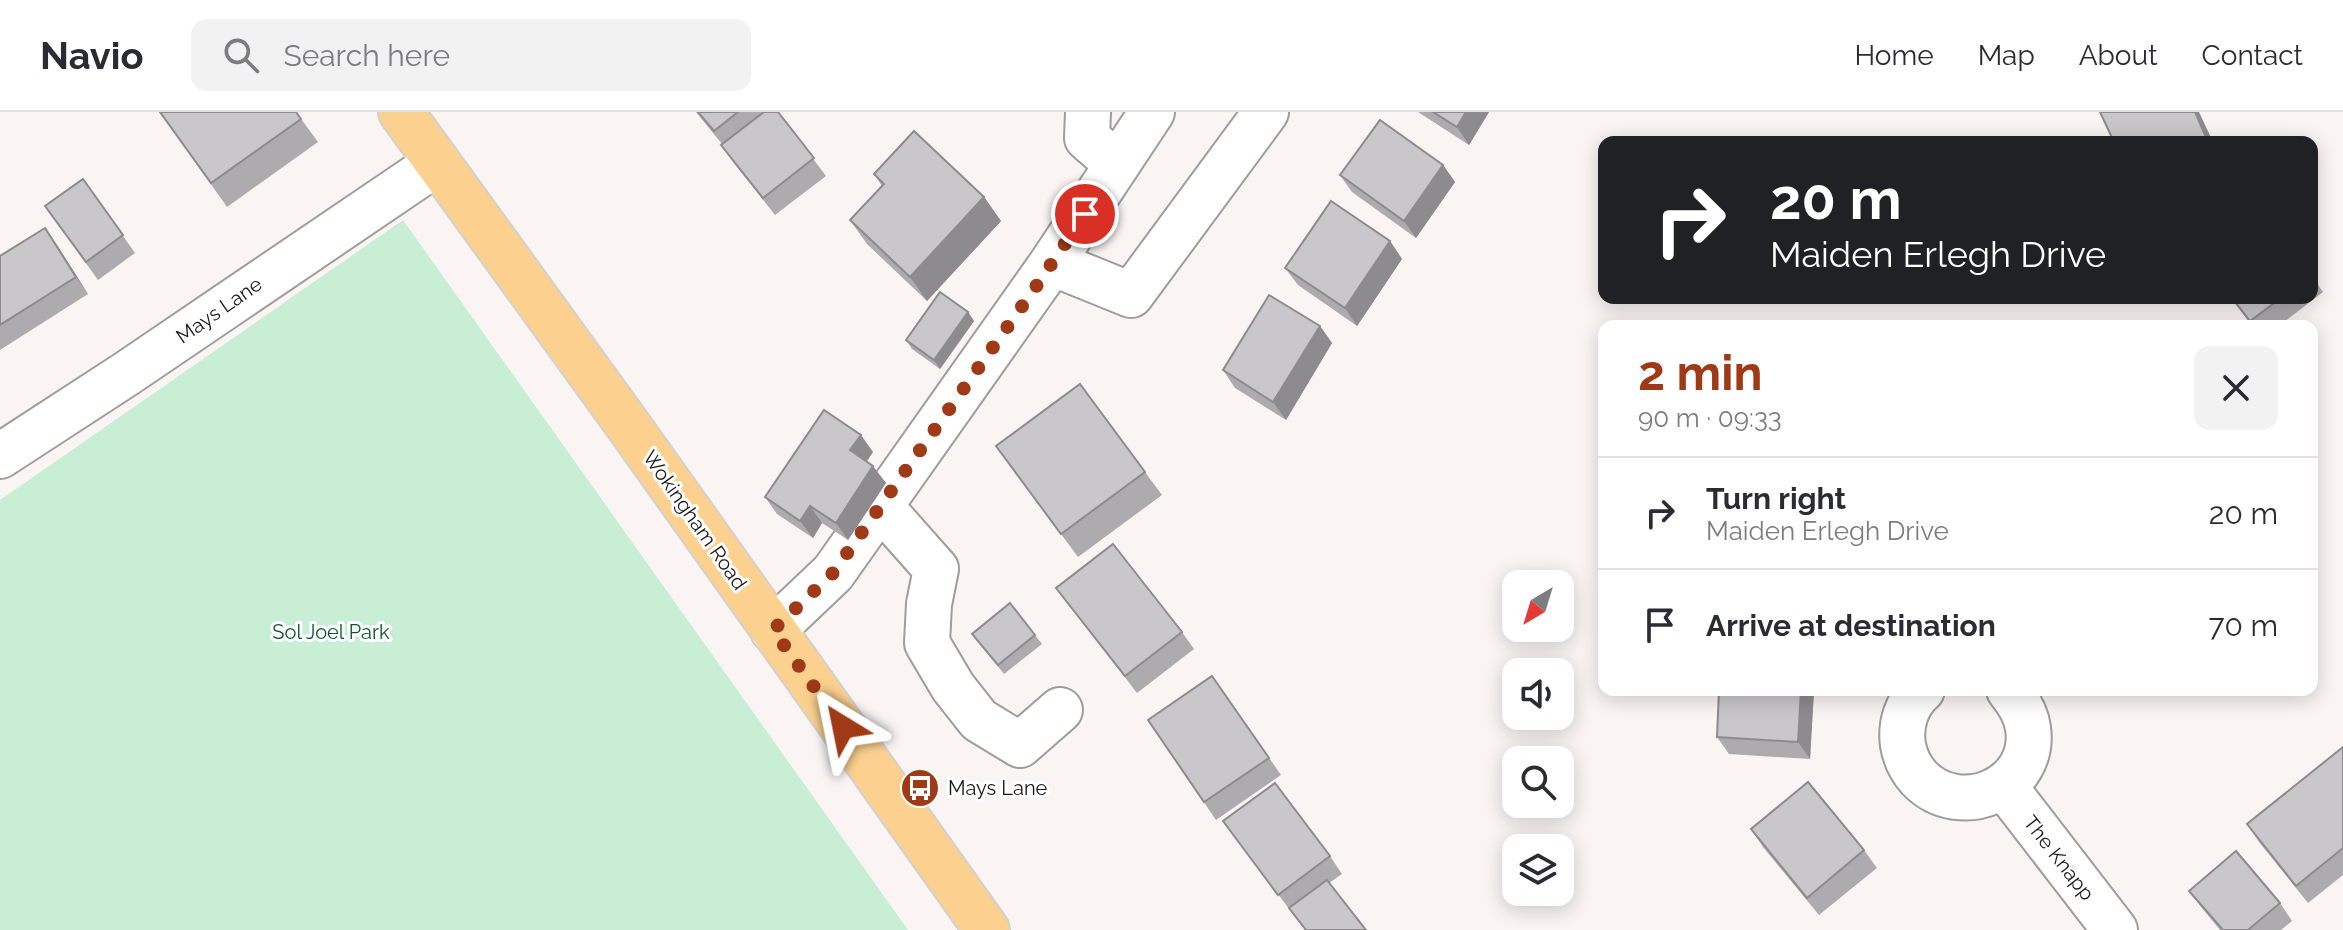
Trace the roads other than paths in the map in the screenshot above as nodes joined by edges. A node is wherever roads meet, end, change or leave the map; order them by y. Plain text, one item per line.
1 (401, 112) edge
2 (1088, 112) edge
3 (1152, 112) edge
4 (1266, 112) edge
5 (437, 163) junction
6 (1117, 164) junction
7 (1052, 263) junction
8 (0, 456) edge
9 (881, 507) junction
10 (773, 630) junction
11 (1916, 696) edge
12 (2014, 696) edge
13 (1060, 710) dead end
14 (2004, 786) junction
15 (987, 930) edge
16 (2115, 930) edge

1 - 5 main road, Wokingham Road
2 - 6 street
3 - 6 street
4 - 7 street
5 - 8 street, Mays Lane
5 - 10 main road, Wokingham Road
6 - 7 street
7 - 9 street
9 - 10 street
9 - 13 street
10 - 15 main road, Wokingham Road
11 - 14 street
12 - 14 street
14 - 16 street, The Knapp

